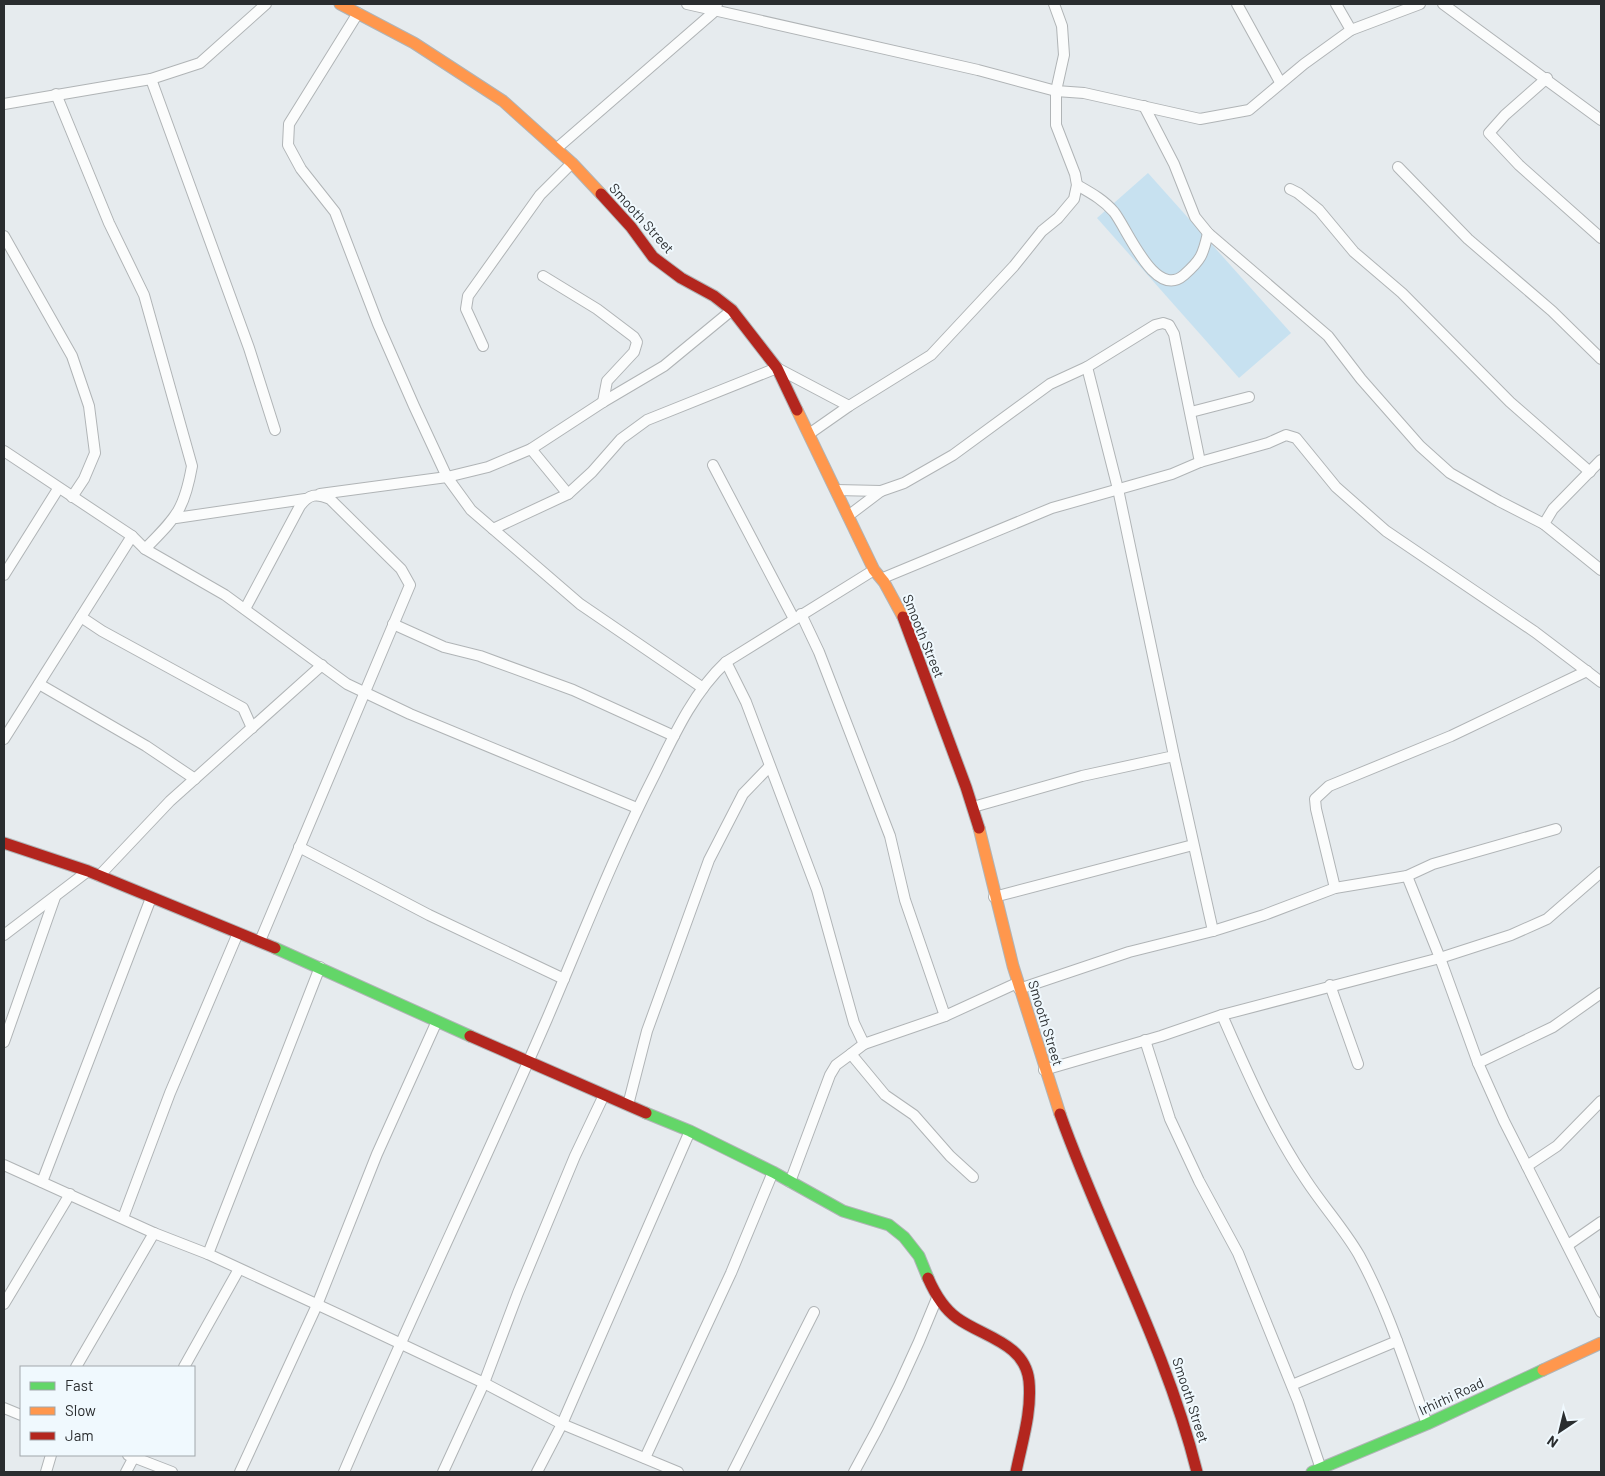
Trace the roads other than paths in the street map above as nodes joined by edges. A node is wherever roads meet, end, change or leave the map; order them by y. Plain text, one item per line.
1 (266, 4) edge
2 (340, 4) edge
3 (687, 4) edge
4 (1054, 4) edge
5 (1237, 4) edge
6 (1336, 4) edge
7 (1420, 4) edge
8 (1443, 4) edge
9 (716, 8) edge
10 (358, 13) junction
11 (1351, 30) junction
12 (1547, 78) junction
13 (151, 79) junction
14 (1280, 82) junction
15 (1056, 91) junction
16 (56, 94) junction
17 (4, 104) edge
18 (1144, 106) junction
19 (1601, 120) edge
20 (556, 149) junction
21 (572, 163) junction
22 (1398, 167) dead end
23 (1077, 185) junction
24 (1290, 189) dead end
25 (1208, 233) junction
26 (4, 236) edge
27 (1601, 238) edge
28 (543, 276) dead end
29 (732, 310) junction
30 (483, 346) dead end
31 (1601, 359) edge
32 (1086, 367) junction
33 (777, 368) junction
34 (1249, 397) dead end
35 (603, 402) junction
36 (848, 406) junction
37 (1191, 412) junction
38 (275, 430) dead end
39 (809, 434) junction
40 (530, 449) junction
41 (4, 451) edge
42 (1601, 460) edge
43 (1200, 462) junction
44 (713, 465) dead end
45 (1590, 472) junction
46 (447, 477) junction
47 (58, 489) junction
48 (1118, 489) junction
49 (836, 490) junction
50 (882, 491) junction
51 (318, 494) junction
52 (568, 494) junction
53 (72, 498) junction
54 (305, 499) junction
55 (848, 516) junction
56 (176, 518) junction
57 (1544, 524) junction
58 (493, 529) junction
59 (132, 536) junction
60 (145, 548) junction
61 (1601, 570) edge
62 (879, 574) junction
63 (4, 575) edge
64 (245, 609) junction
65 (797, 616) junction
66 (81, 617) junction
67 (393, 624) junction
68 (726, 662) junction
69 (322, 665) junction
70 (1587, 671) junction
71 (1601, 682) edge
72 (39, 684) junction
73 (702, 688) junction
74 (364, 692) junction
75 (252, 728) junction
76 (674, 736) junction
77 (4, 739) edge
78 (1174, 756) junction
79 (769, 767) junction
80 (195, 779) junction
81 (637, 808) junction
82 (973, 808) junction
83 (1556, 829) dead end
84 (4, 843) edge
85 (1193, 844) junction
86 (299, 847) junction
87 (93, 873) junction
88 (1407, 876) junction
89 (1598, 876) edge
90 (1335, 888) junction
91 (1601, 888) edge
92 (55, 896) junction
93 (994, 897) junction
94 (152, 898) junction
95 (1213, 931) junction
96 (238, 933) junction
97 (4, 935) edge
98 (260, 942) junction
99 (1440, 958) junction
100 (320, 967) junction
101 (564, 979) junction
102 (1330, 985) junction
103 (1018, 986) junction
104 (1601, 993) edge
105 (1222, 1015) junction
106 (945, 1016) junction
107 (437, 1021) junction
108 (1145, 1040) junction
109 (4, 1042) edge
110 (864, 1044) junction
111 (851, 1054) junction
112 (528, 1063) junction
113 (1478, 1063) junction
114 (1358, 1064) dead end
115 (1044, 1070) junction
116 (604, 1095) junction
117 (1601, 1101) edge
118 (628, 1105) junction
119 (690, 1131) junction
120 (4, 1165) edge
121 (1527, 1166) junction
122 (773, 1172) junction
123 (973, 1177) dead end
124 (42, 1182) junction
125 (790, 1182) junction
126 (70, 1194) junction
127 (123, 1218) junction
128 (1601, 1222) edge
129 (154, 1233) junction
130 (1568, 1245) junction
131 (208, 1254) junction
132 (239, 1269) junction
133 (936, 1298) junction
134 (4, 1304) edge
135 (317, 1305) junction
136 (814, 1312) dead end
137 (1601, 1312) edge
138 (1397, 1341) junction
139 (399, 1343) junction
140 (1601, 1343) edge
141 (77, 1366) edge
142 (185, 1366) edge
143 (484, 1382) junction
144 (1292, 1385) junction
145 (4, 1408) edge
146 (20, 1416) edge
147 (562, 1424) junction
148 (1427, 1424) junction
149 (51, 1456) edge
150 (132, 1456) edge
151 (646, 1458) junction
152 (1337, 1468) edge
153 (1317, 1470) edge
154 (46, 1472) edge
155 (126, 1472) edge
156 (172, 1472) edge
157 (240, 1472) edge
158 (344, 1472) edge
159 (443, 1472) edge
160 (537, 1472) edge
161 (678, 1472) edge
162 (733, 1472) edge
163 (854, 1472) edge
164 (1016, 1472) edge
165 (1197, 1472) edge

1 - 13 street
2 - 10 street, Smooth Street
3 - 9 street
4 - 15 street
5 - 14 street
6 - 11 street
7 - 11 street
8 - 12 street
9 - 15 street
9 - 20 street
10 - 20 street, Smooth Street
10 - 46 street
11 - 14 street
12 - 19 street
12 - 27 street
13 - 16 street
13 - 38 street
14 - 18 street
15 - 18 street
15 - 23 street
16 - 17 street
16 - 56 street
18 - 25 street
20 - 21 street, Smooth Street
21 - 29 street, Smooth Street
21 - 30 street
22 - 31 street
23 - 25 street
23 - 36 street
24 - 45 street
25 - 57 street
26 - 53 street
28 - 35 street
29 - 33 street, Smooth Street
29 - 35 street
32 - 37 street
32 - 48 street
32 - 50 street
33 - 36 street
33 - 39 street, Smooth Street
33 - 52 street
34 - 37 street
35 - 40 street
36 - 39 street
37 - 43 street
39 - 49 street, Smooth Street
40 - 46 street
40 - 52 street
41 - 47 street
42 - 45 street
43 - 48 street
43 - 70 street
44 - 65 street
45 - 57 street
46 - 51 street
46 - 58 street
47 - 53 street
47 - 63 street
48 - 62 street
48 - 78 street
49 - 50 street
49 - 55 street, Smooth Street
50 - 55 street
51 - 54 street
51 - 67 street
52 - 58 street
53 - 59 street
54 - 56 street
54 - 64 street
55 - 62 street, Smooth Street
56 - 60 street
57 - 61 street
58 - 73 street
59 - 60 street
59 - 66 street
60 - 64 street
62 - 65 street
62 - 82 street, Smooth Street
64 - 69 street
65 - 68 street
65 - 106 street
66 - 72 street
66 - 75 street
67 - 74 street
67 - 76 street
68 - 73 street
68 - 79 street
69 - 74 street
69 - 75 street
70 - 71 street
70 - 90 street
72 - 77 street
72 - 80 street
73 - 76 street
74 - 81 street
74 - 86 street
75 - 80 street
76 - 81 street
78 - 82 street
78 - 85 street
79 - 110 street
79 - 118 street
80 - 87 street
81 - 101 street
82 - 93 street, Smooth Street
83 - 88 street
84 - 87 street
85 - 93 street
85 - 95 street
86 - 98 street
86 - 101 street
87 - 92 street
87 - 94 street
88 - 90 street
88 - 99 street
89 - 91 street
89 - 99 street
90 - 95 street
92 - 97 street
92 - 109 street
93 - 103 street, Smooth Street
94 - 96 street
94 - 124 street
95 - 103 street
96 - 98 street
96 - 127 street
98 - 100 street
99 - 102 street
99 - 113 street
100 - 107 street
100 - 131 street
101 - 112 street
102 - 105 street
102 - 114 street
103 - 106 street
103 - 115 street, Smooth Street
104 - 113 street
105 - 108 street
105 - 138 street
106 - 110 street
107 - 112 street
107 - 135 street
108 - 115 street
108 - 144 street
110 - 111 street
111 - 123 street
111 - 125 street
112 - 116 street
112 - 139 street
113 - 121 street
115 - 165 street, Smooth Street
116 - 118 street
116 - 143 street
117 - 121 street
118 - 119 street
119 - 122 street
119 - 147 street
120 - 124 street
121 - 130 street
122 - 125 street
122 - 151 street
124 - 126 street
125 - 133 street
126 - 127 street
126 - 134 street
127 - 129 street
128 - 130 street
129 - 131 street
129 - 141 street
130 - 137 street
131 - 132 street
132 - 135 street
132 - 142 street
133 - 163 street
133 - 164 street
135 - 139 street
135 - 157 street
136 - 162 street
138 - 144 street
138 - 148 street
139 - 143 street
139 - 158 street
140 - 148 street, Irhirhi Road
143 - 147 street
143 - 159 street
144 - 153 street
145 - 146 street
147 - 151 street
147 - 160 street
148 - 152 street, Irhirhi Road
149 - 154 street
150 - 155 street
150 - 156 street
151 - 161 street
152 - 153 street, Irhirhi Road

